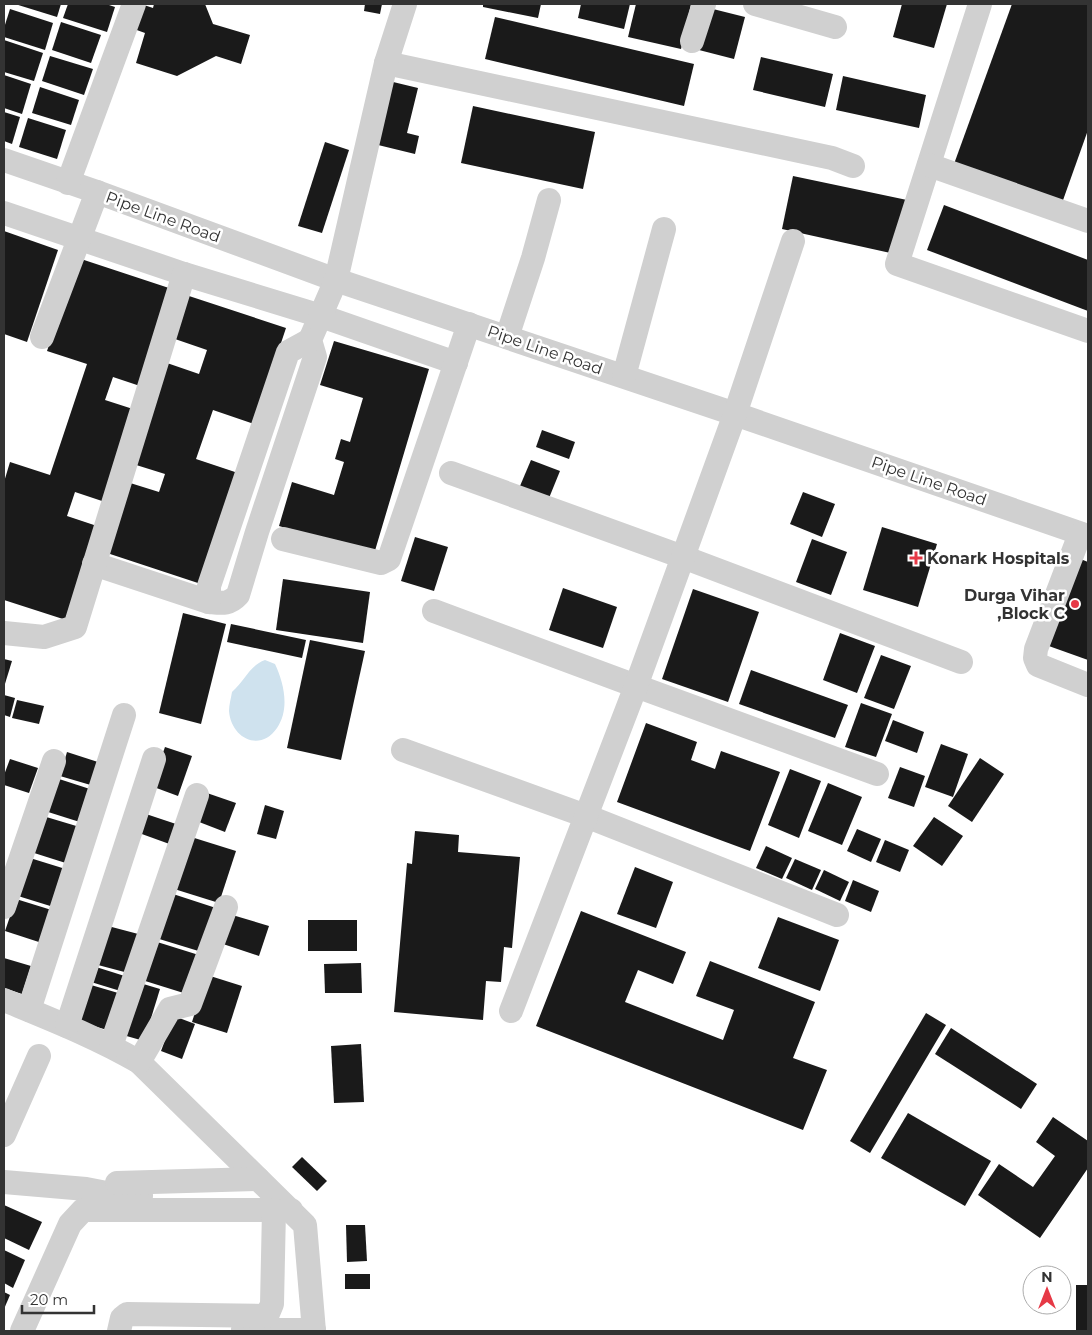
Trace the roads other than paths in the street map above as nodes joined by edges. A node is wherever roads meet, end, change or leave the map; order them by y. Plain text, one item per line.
1 (134, 4) edge
2 (405, 4) edge
3 (704, 4) edge
4 (755, 4) edge
5 (980, 4) edge
6 (834, 27) dead end
7 (692, 41) dead end
8 (386, 63) junction
9 (4, 160) edge
10 (929, 165) junction
11 (853, 166) dead end
12 (68, 183) junction
13 (97, 192) junction
14 (549, 200) dead end
15 (4, 213) edge
16 (1088, 221) edge
17 (664, 229) dead end
18 (80, 238) junction
19 (794, 242) dead end
20 (184, 274) junction
21 (336, 280) junction
22 (321, 316) junction
23 (469, 324) junction
24 (1088, 331) edge
25 (42, 337) dead end
26 (508, 337) junction
27 (456, 362) junction
28 (624, 376) junction
29 (735, 414) junction
30 (451, 473) dead end
31 (1084, 535) edge
32 (283, 539) dead end
33 (683, 556) junction
34 (94, 564) junction
35 (434, 611) dead end
36 (4, 633) edge
37 (962, 662) dead end
38 (1088, 685) edge
39 (636, 686) junction
40 (124, 716) dead end
41 (402, 750) dead end
42 (154, 759) dead end
43 (54, 761) dead end
44 (878, 774) dead end
45 (197, 795) dead end
46 (586, 816) junction
47 (4, 906) edge
48 (226, 908) dead end
49 (837, 915) dead end
50 (4, 1000) edge
51 (29, 1010) junction
52 (510, 1011) dead end
53 (67, 1026) junction
54 (111, 1046) junction
55 (40, 1056) dead end
56 (139, 1062) junction
57 (4, 1134) edge
58 (4, 1182) edge
59 (279, 1207) junction
60 (22, 1331) edge
61 (119, 1331) edge
62 (139, 1331) edge
63 (277, 1331) edge
64 (314, 1331) edge

1 - 12 street
2 - 8 street
3 - 7 street
4 - 6 street
5 - 10 street
8 - 11 street
8 - 21 street
9 - 12 street, Pipe Line Road
10 - 16 street
10 - 24 street
12 - 13 street, Pipe Line Road
13 - 18 street
13 - 21 street, Pipe Line Road
14 - 26 street
15 - 18 street
17 - 28 street
18 - 20 street
18 - 25 street
19 - 29 street
20 - 22 street
20 - 34 street
21 - 22 street
21 - 23 street, Pipe Line Road
22 - 27 street
22 - 34 street
23 - 26 street, Pipe Line Road
23 - 27 street
26 - 28 street, Pipe Line Road
27 - 32 street
28 - 29 street, Pipe Line Road
29 - 31 street, Pipe Line Road
29 - 33 street
30 - 33 street
31 - 38 street
33 - 37 street
33 - 39 street
34 - 36 street
35 - 39 street
39 - 44 street
39 - 46 street
40 - 51 street
41 - 46 street
42 - 53 street
43 - 47 street
45 - 54 street
46 - 49 street
46 - 52 street
48 - 56 street
50 - 51 street
51 - 53 street
53 - 54 street
54 - 56 street
55 - 57 street
56 - 59 street
58 - 59 street
59 - 60 street
59 - 61 street
59 - 64 street
62 - 63 street
63 - 64 street

